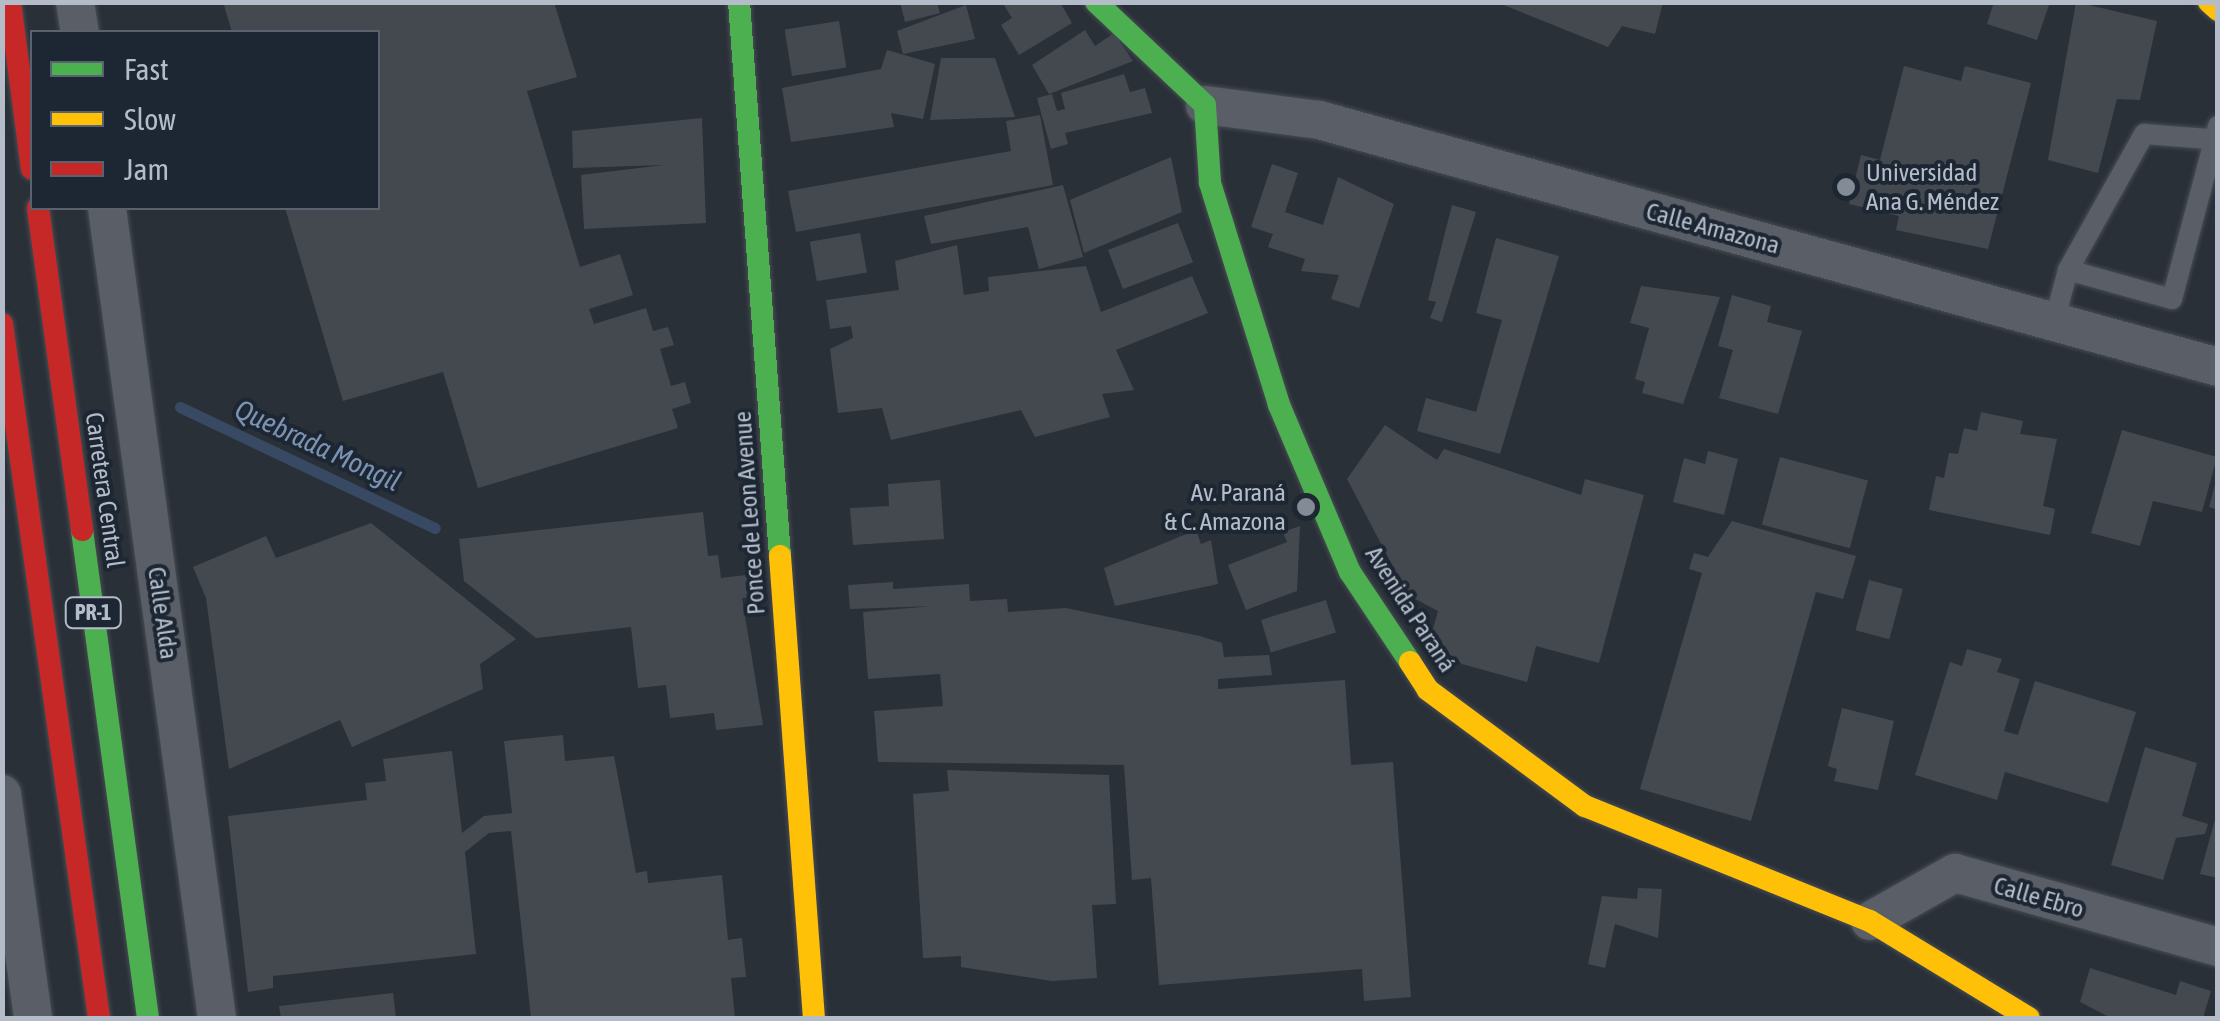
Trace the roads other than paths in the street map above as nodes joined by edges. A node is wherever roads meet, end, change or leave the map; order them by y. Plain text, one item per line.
1 (10, 2) edge
2 (75, 2) edge
3 (739, 2) edge
4 (1096, 2) edge
5 (2211, 3) edge
6 (2218, 10) edge
7 (80, 30) edge
8 (1205, 105) junction
9 (2214, 132) edge
10 (30, 153) edge
11 (38, 210) edge
12 (107, 210) edge
13 (2068, 270) junction
14 (2054, 322) junction
15 (2, 324) edge
16 (2218, 368) edge
17 (2, 794) edge
18 (1870, 921) junction
19 (2218, 947) edge
20 (33, 1018) edge
21 (99, 1018) edge
22 (148, 1018) edge
23 (217, 1018) edge
24 (814, 1018) edge
25 (2030, 1018) edge

1 - 10 main road
2 - 7 street
3 - 24 main road, Ponce de Leon Avenue
4 - 8 main road
5 - 6 main road
8 - 14 street, Calle Amazona
8 - 18 main road, Avenida Paraná
9 - 13 lane
9 - 13 lane
11 - 22 main road, Carretera Central / PR-1
12 - 23 street, Calle Alda
13 - 14 lane
14 - 16 street, Calle Amazona
15 - 21 main road, PR-1
17 - 20 street
18 - 19 street, Calle Ebro
18 - 25 main road, Avenida Paraná

